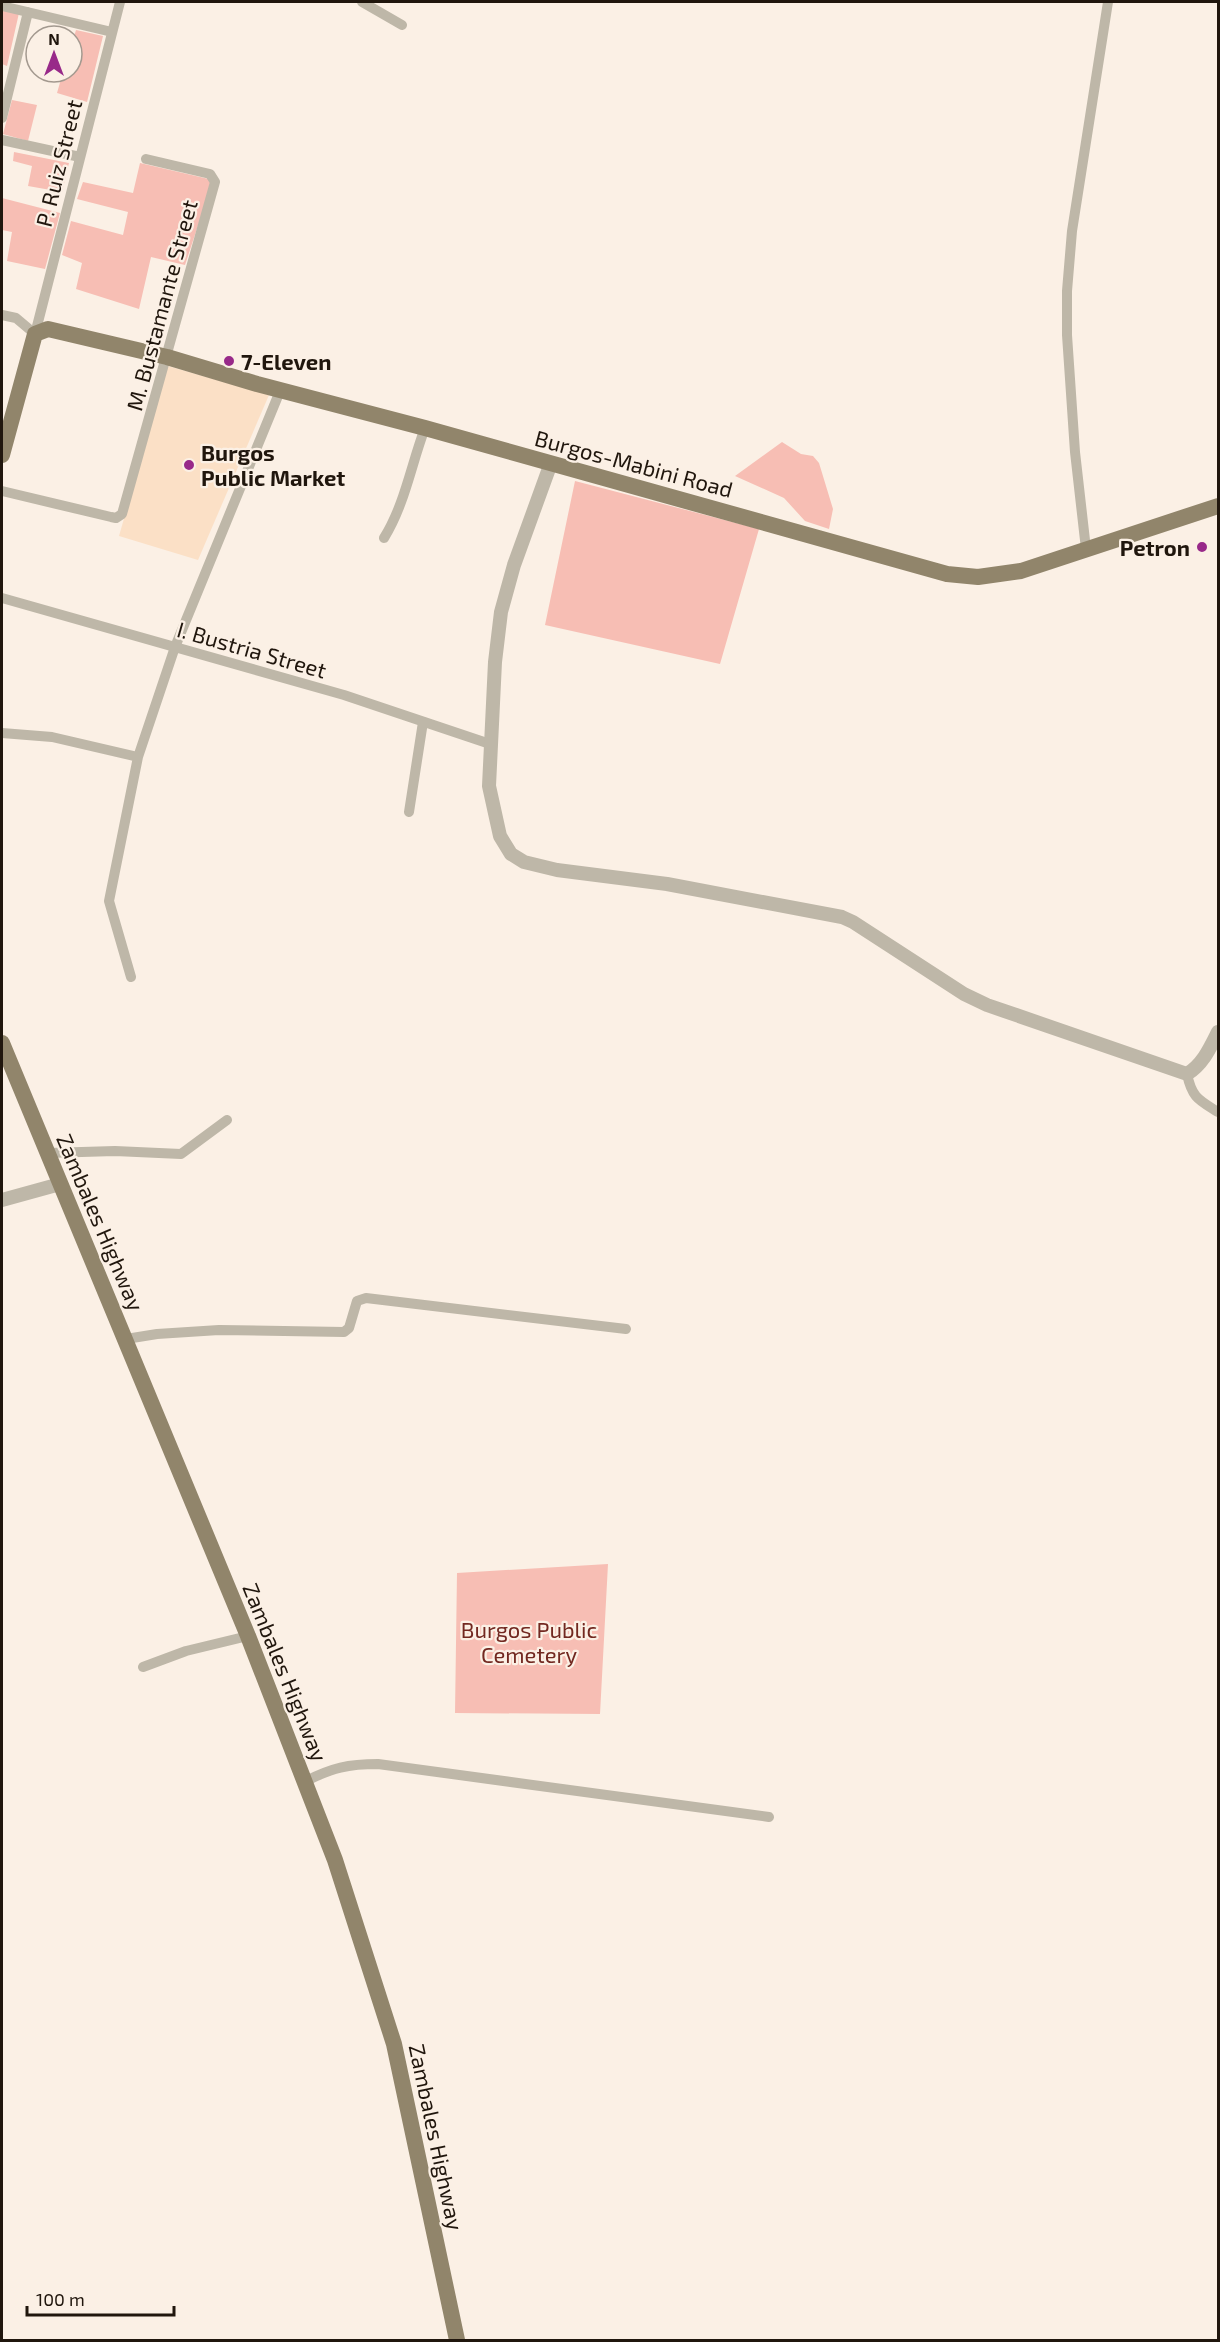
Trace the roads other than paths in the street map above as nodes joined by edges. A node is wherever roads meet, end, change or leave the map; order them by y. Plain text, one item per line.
1 (120, 2) edge
2 (362, 2) edge
3 (1108, 2) edge
4 (2, 6) edge
5 (28, 12) junction
6 (402, 25) dead end
7 (112, 32) junction
8 (2, 118) edge
9 (2, 140) edge
10 (80, 157) junction
11 (146, 159) dead end
12 (2, 315) edge
13 (35, 334) junction
14 (167, 357) junction
15 (280, 390) junction
16 (6, 415) edge
17 (425, 429) junction
18 (2, 455) edge
19 (551, 463) junction
20 (2, 491) edge
21 (1218, 506) edge
22 (384, 538) dead end
23 (1086, 549) junction
24 (2, 598) edge
25 (175, 647) junction
26 (423, 722) junction
27 (2, 733) edge
28 (490, 744) junction
29 (138, 757) junction
30 (410, 812) dead end
31 (131, 977) dead end
32 (1218, 1032) edge
33 (2, 1044) edge
34 (1187, 1074) junction
35 (1218, 1112) edge
36 (228, 1120) dead end
37 (48, 1153) junction
38 (60, 1184) junction
39 (2, 1200) edge
40 (626, 1329) dead end
41 (126, 1339) junction
42 (248, 1636) junction
43 (143, 1667) dead end
44 (306, 1781) junction
45 (769, 1817) dead end
46 (457, 2340) edge

1 - 7 street, P. Ruiz Street
2 - 6 street
3 - 23 street
4 - 5 street
5 - 7 street
5 - 8 street
7 - 10 street, P. Ruiz Street
9 - 10 street
10 - 13 street, P. Ruiz Street
11 - 14 street, M. Bustamante Street
12 - 13 street
13 - 14 main road, Burgos-Mabini Road
13 - 16 main road
14 - 15 main road, Burgos-Mabini Road
14 - 20 street, M. Bustamante Street
15 - 17 main road, Burgos-Mabini Road
15 - 25 street
16 - 18 main road
17 - 19 main road, Burgos-Mabini Road
17 - 22 street
19 - 23 main road, Burgos-Mabini Road
19 - 28 street
21 - 23 main road, Burgos-Mabini Road
24 - 25 street, I. Bustria Street
25 - 26 street, I. Bustria Street
25 - 29 street
26 - 28 street, I. Bustria Street
26 - 30 street
27 - 29 street
28 - 34 street
29 - 31 street
32 - 34 street
33 - 37 main road, Zambales Highway
34 - 35 street
36 - 37 street
37 - 38 main road, Zambales Highway
38 - 39 street
38 - 41 main road, Zambales Highway
40 - 41 street
41 - 42 main road, Zambales Highway
42 - 43 street
42 - 44 main road, Zambales Highway
44 - 45 street
44 - 46 main road, Zambales Highway

